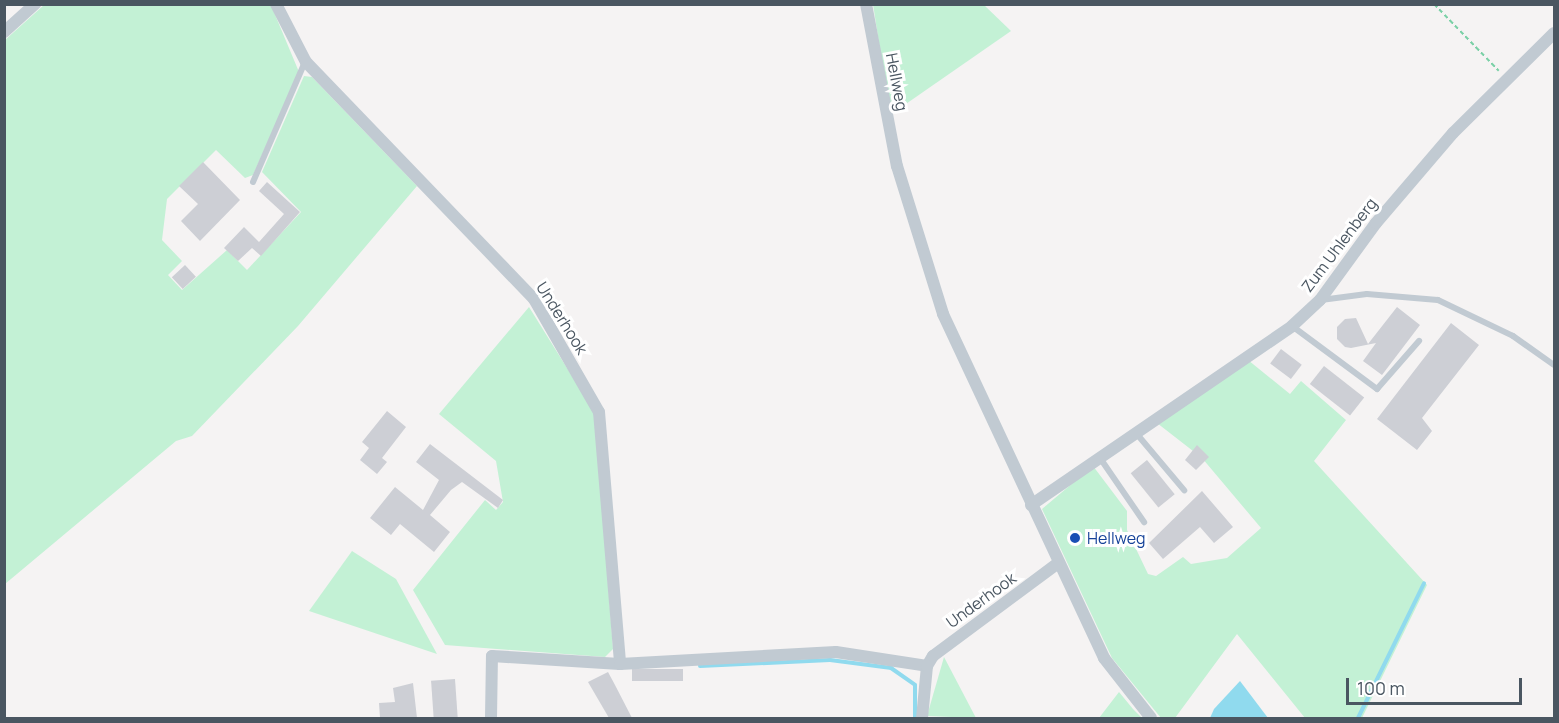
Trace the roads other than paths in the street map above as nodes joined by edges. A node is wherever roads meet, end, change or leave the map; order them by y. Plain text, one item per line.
1 (35, 4) edge
2 (276, 4) edge
3 (866, 4) edge
4 (4, 32) edge
5 (1554, 33) edge
6 (306, 62) junction
7 (254, 182) dead end
8 (1320, 300) junction
9 (1292, 326) junction
10 (1419, 341) dead end
11 (1554, 366) edge
12 (1136, 433) junction
13 (1100, 457) junction
14 (1184, 490) dead end
15 (1031, 505) junction
16 (1143, 522) dead end
17 (1057, 564) junction
18 (620, 664) junction
19 (927, 666) junction
20 (490, 718) edge
21 (922, 718) edge
22 (1151, 718) edge

1 - 4 street
2 - 6 street, Underhook
3 - 15 street, Hellweg
5 - 8 street, Zum Uhlenberg
6 - 7 lane
6 - 18 street, Underhook
8 - 9 street, Zum Uhlenberg
8 - 11 lane
9 - 10 lane
9 - 12 street, Zum Uhlenberg
12 - 13 street, Zum Uhlenberg
12 - 14 lane
13 - 15 street, Zum Uhlenberg
13 - 16 lane
15 - 17 street, Hellweg
17 - 19 street, Underhook
17 - 22 street, Hellweg
18 - 19 street
18 - 20 street
19 - 21 street

